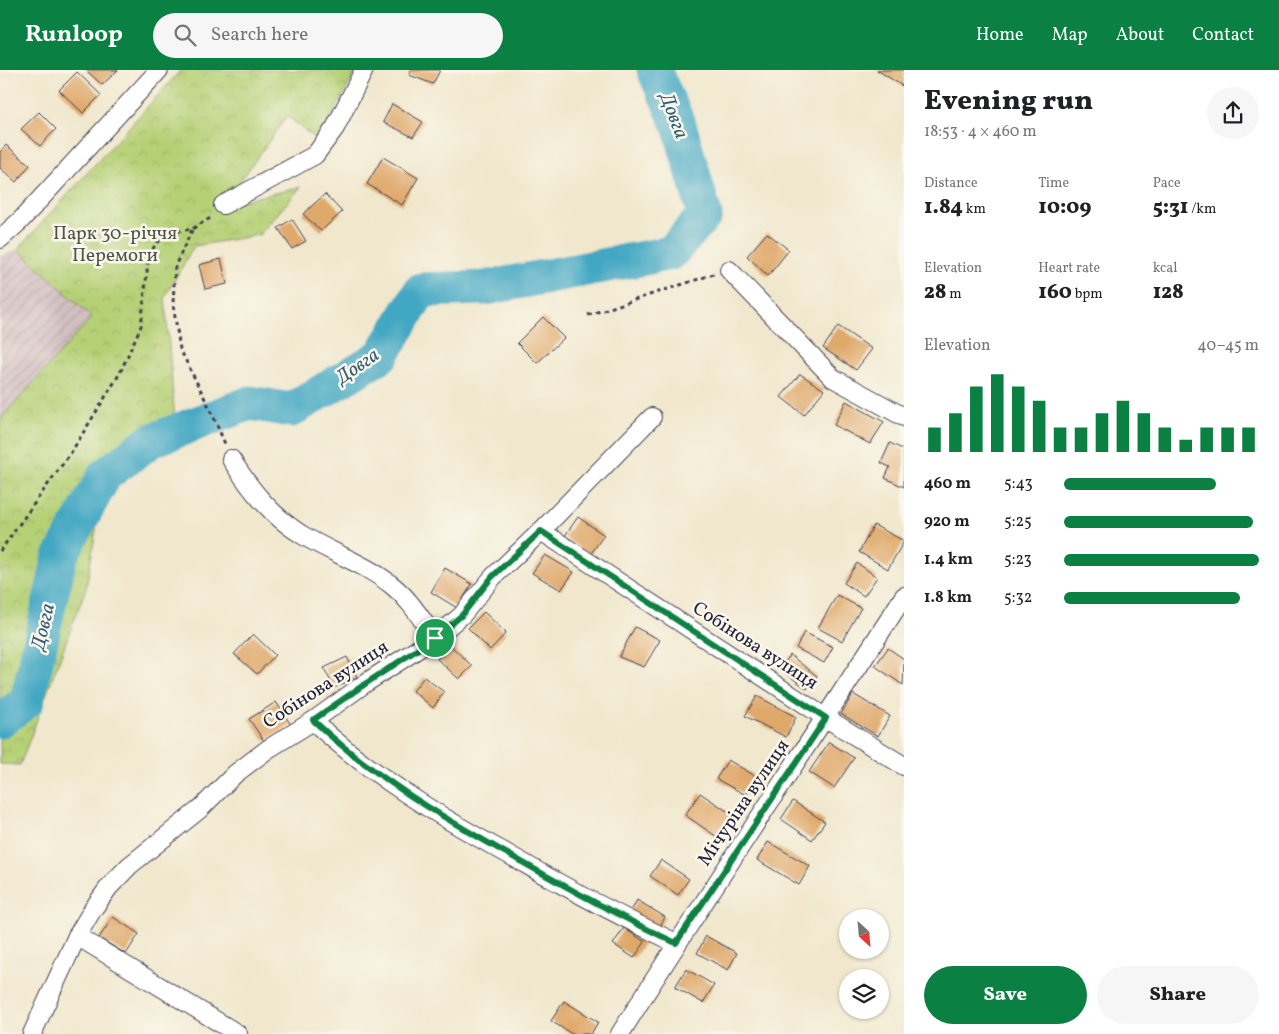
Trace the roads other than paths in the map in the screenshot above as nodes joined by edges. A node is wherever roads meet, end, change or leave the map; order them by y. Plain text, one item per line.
1 (159, 70) edge
2 (364, 70) edge
3 (223, 205) road end
4 (0, 239) edge
5 (729, 270) road end
6 (652, 417) dead end
7 (904, 417) edge
8 (231, 459) road end
9 (541, 531) junction
10 (904, 596) edge
11 (435, 638) junction
12 (826, 718) junction
13 (313, 720) junction
14 (904, 766) edge
15 (77, 936) junction
16 (676, 943) junction
17 (32, 1034) edge
18 (238, 1034) edge
19 (620, 1034) edge

1 - 4 street
2 - 3 street
5 - 7 street
6 - 9 street
8 - 11 street
9 - 11 street, Собінова вулиця
9 - 12 street, Собінова вулиця
10 - 12 street, Мічуріна вулиця
11 - 13 street, Собінова вулиця
12 - 14 street, Собінова вулиця
12 - 16 street, Мічуріна вулиця
13 - 15 street, Собінова вулиця
13 - 16 street
15 - 17 street, Собінова вулиця
15 - 18 street
16 - 19 street, Мічуріна вулиця

